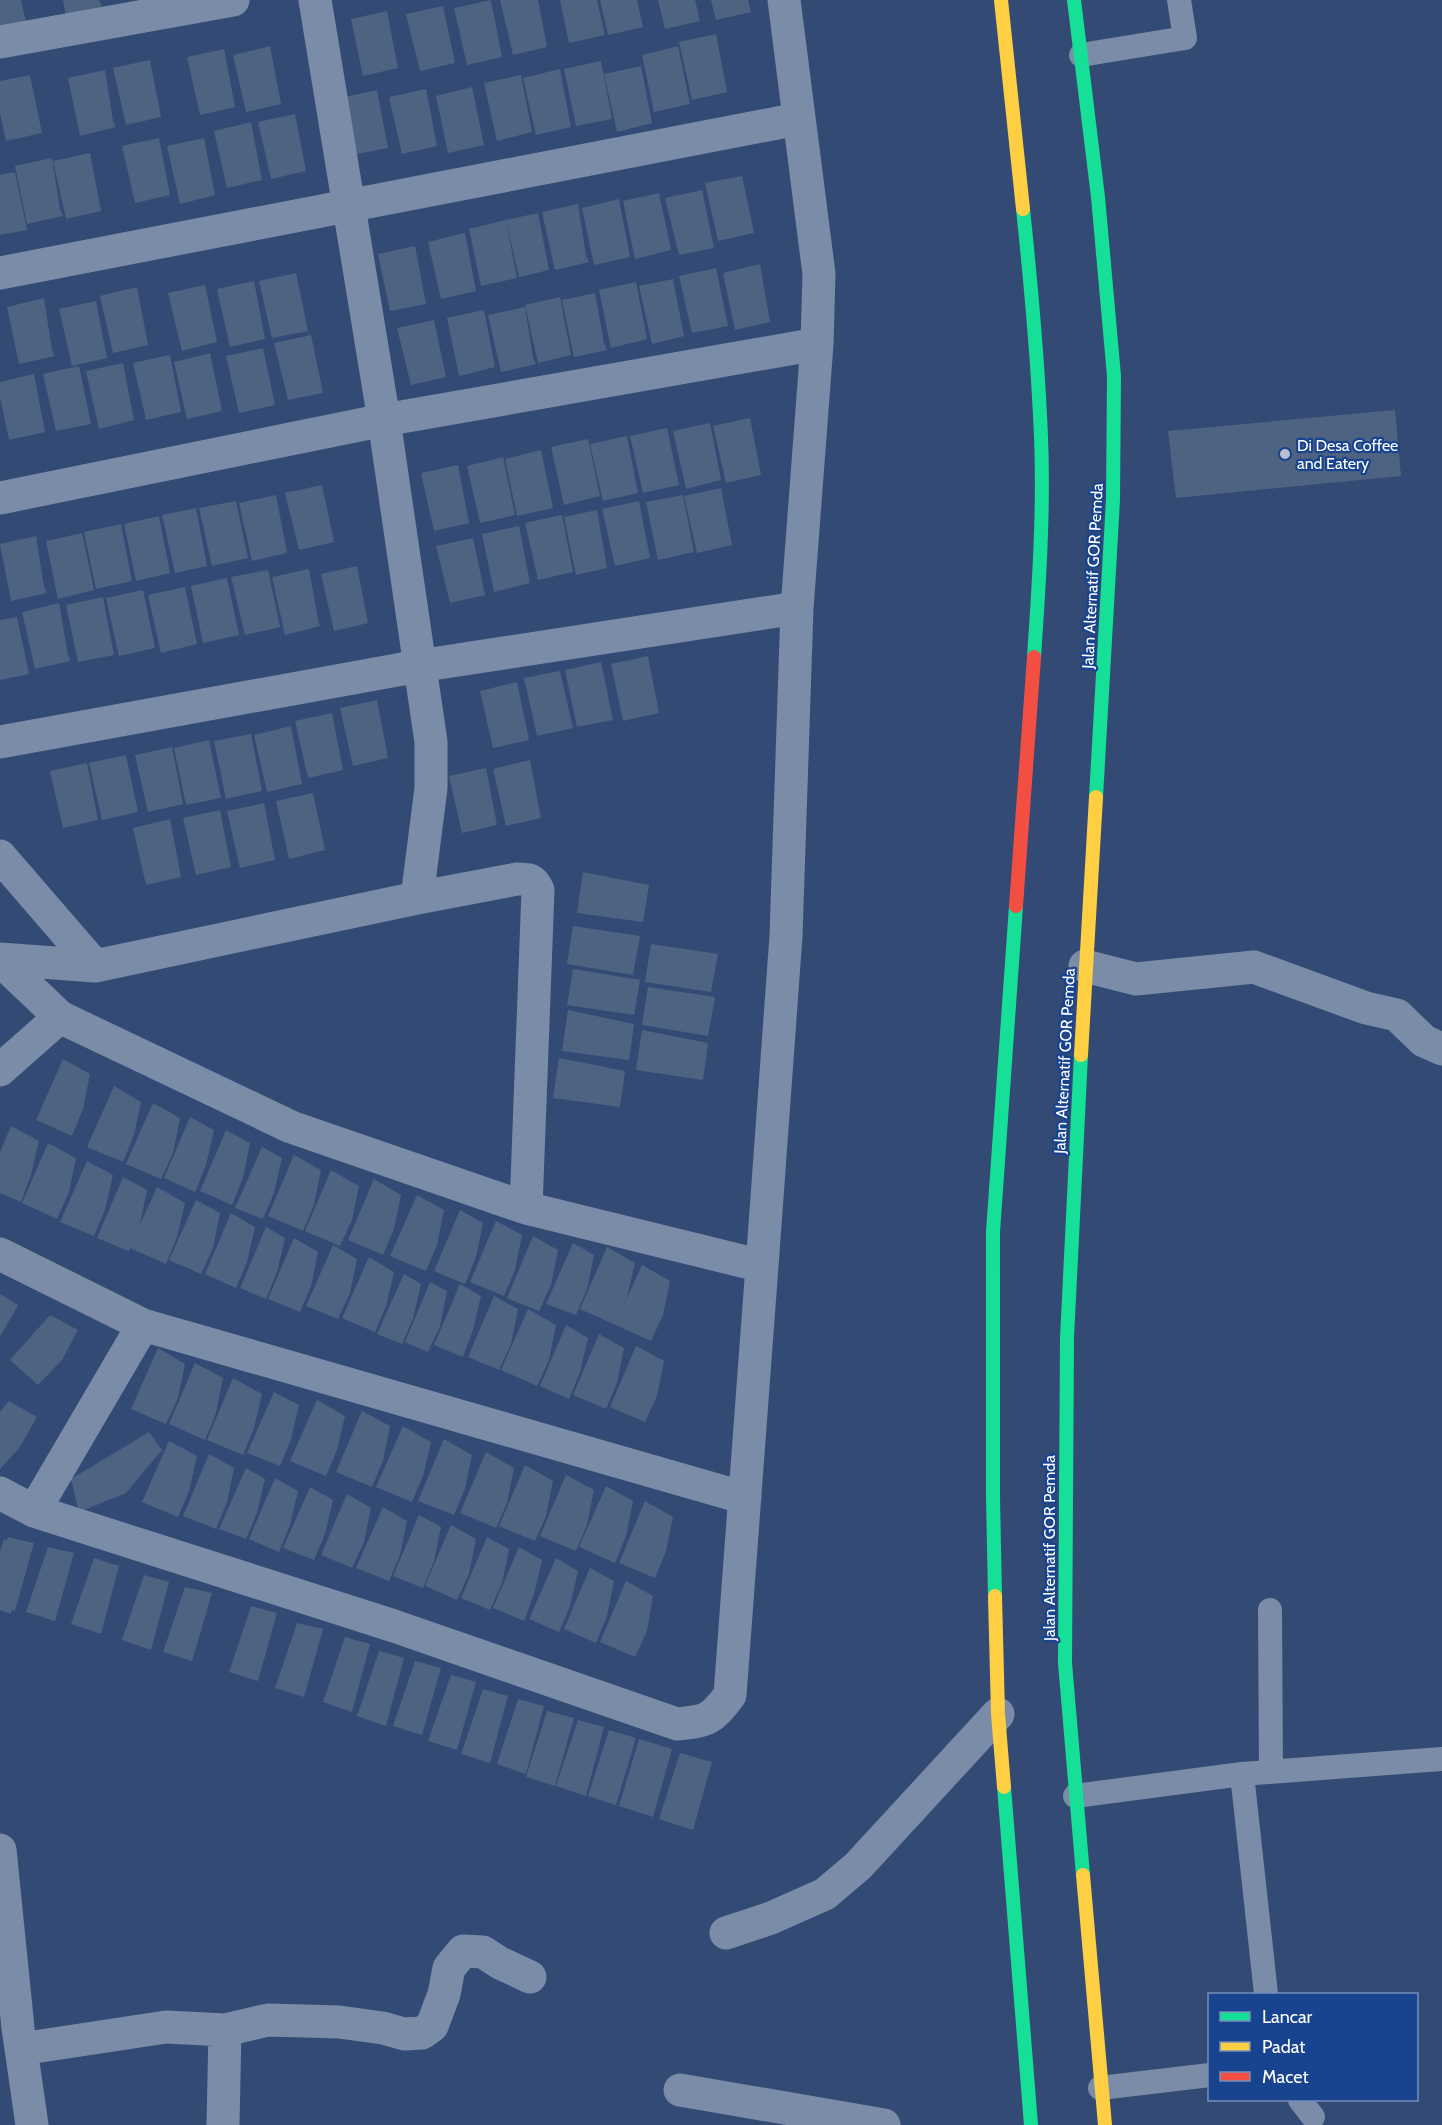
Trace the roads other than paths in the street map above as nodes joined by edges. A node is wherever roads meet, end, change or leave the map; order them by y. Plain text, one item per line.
1 (233, 0) edge
2 (315, 0) edge
3 (784, 0) edge
4 (1001, 0) edge
5 (1074, 0) edge
6 (1179, 0) edge
7 (0, 42) edge
8 (1081, 55) junction
9 (798, 118) junction
10 (348, 206) junction
11 (0, 273) edge
12 (817, 344) junction
13 (384, 420) junction
14 (0, 498) edge
15 (797, 608) junction
16 (418, 666) junction
17 (0, 742) edge
18 (0, 856) edge
19 (417, 898) junction
20 (0, 959) edge
21 (95, 966) junction
22 (1085, 966) junction
23 (60, 1017) junction
24 (1442, 1049) edge
25 (0, 1070) edge
26 (526, 1208) junction
27 (0, 1254) edge
28 (762, 1266) junction
29 (143, 1325) junction
30 (0, 1493) edge
31 (745, 1498) junction
32 (34, 1511) junction
33 (1270, 1610) dead end
34 (998, 1714) junction
35 (1442, 1759) edge
36 (1271, 1772) junction
37 (1242, 1774) junction
38 (1075, 1796) junction
39 (0, 1850) edge
40 (726, 1933) dead end
41 (530, 1977) dead end
42 (1266, 1993) edge
43 (225, 2030) junction
44 (21, 2049) junction
45 (1208, 2075) edge
46 (1100, 2088) junction
47 (680, 2090) dead end
48 (32, 2125) edge
49 (223, 2125) edge
50 (884, 2125) edge
51 (1031, 2125) edge
52 (1105, 2125) edge

1 - 7 street
2 - 10 street
3 - 9 street
4 - 34 main road
5 - 8 main road, Jalan Alternatif GOR Pemda
6 - 8 lane
8 - 22 main road, Jalan Alternatif GOR Pemda
9 - 10 street
9 - 12 street
10 - 11 street
10 - 13 street
12 - 13 street
12 - 15 street
13 - 14 street
13 - 16 street
15 - 16 street
15 - 28 street
16 - 17 street
16 - 19 street
18 - 21 street
19 - 21 street
19 - 26 street
20 - 21 street
20 - 23 street
22 - 24 street
22 - 38 main road, Jalan Alternatif GOR Pemda
23 - 25 street
23 - 26 street
26 - 28 street
27 - 29 street
28 - 31 street
29 - 31 street
29 - 32 street
30 - 32 street
31 - 32 street
33 - 36 lane
34 - 40 street
34 - 51 main road
35 - 36 lane
36 - 37 lane
37 - 38 lane
37 - 42 lane
38 - 46 main road, Jalan Alternatif GOR Pemda
39 - 44 street
41 - 43 street
43 - 44 street
43 - 49 street
44 - 48 street
45 - 46 lane
46 - 52 main road, Jalan Alternatif GOR Pemda
47 - 50 street

